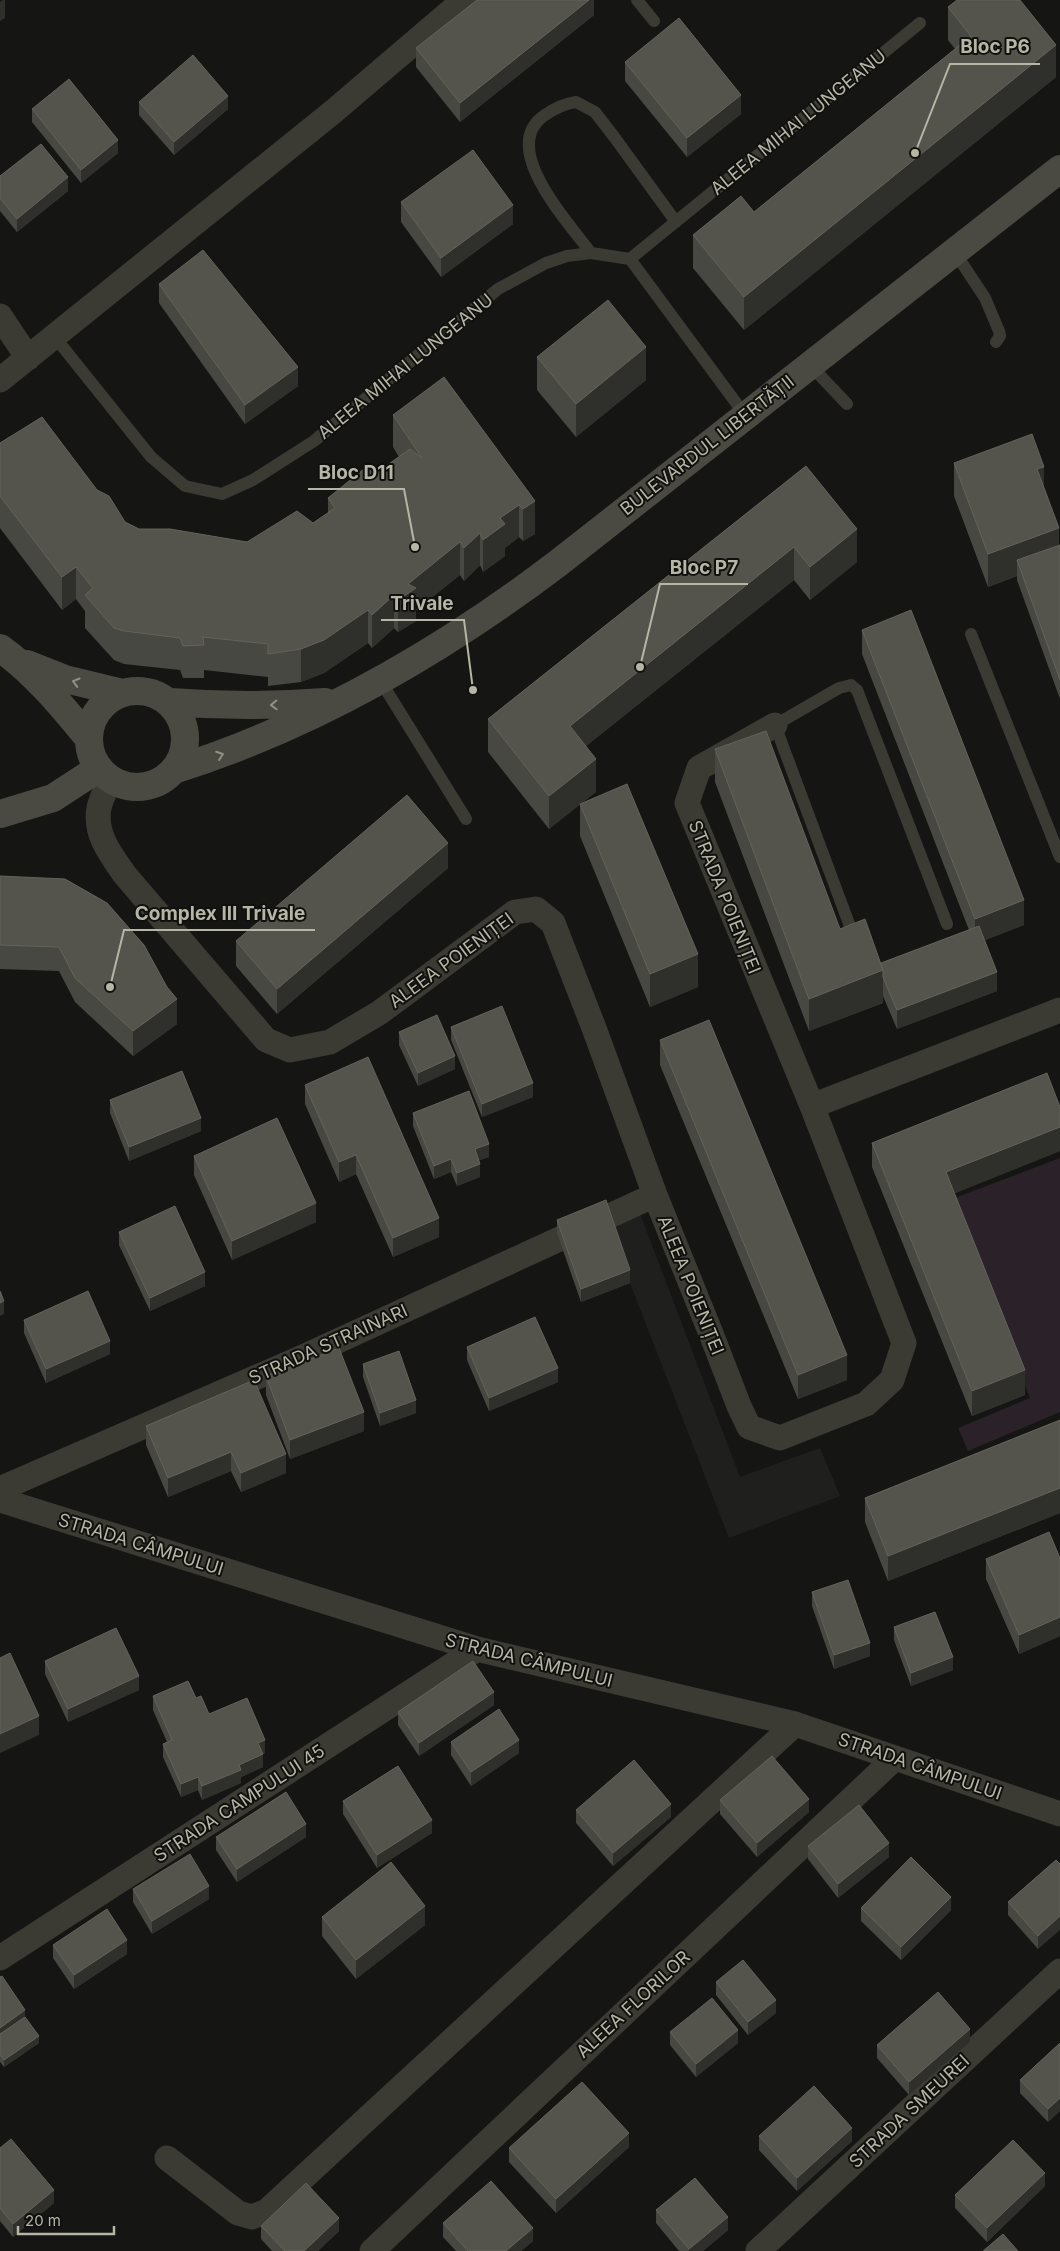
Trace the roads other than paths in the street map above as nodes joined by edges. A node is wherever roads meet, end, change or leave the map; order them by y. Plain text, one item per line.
1 (464, 0) edge
2 (637, 0) edge
3 (654, 21) dead end
4 (920, 23) dead end
5 (1060, 169) edge
6 (676, 222) junction
7 (954, 251) junction
8 (591, 253) junction
9 (630, 259) junction
10 (0, 316) edge
11 (54, 336) junction
12 (996, 342) dead end
13 (28, 358) junction
14 (810, 365) junction
15 (0, 380) edge
16 (847, 404) dead end
17 (745, 415) junction
18 (971, 634) dead end
19 (9, 654) edge
20 (380, 680) junction
21 (123, 693) junction
22 (340, 701) junction
23 (170, 702) junction
24 (775, 725) junction
25 (89, 739) junction
26 (174, 770) junction
27 (105, 774) junction
28 (0, 814) edge
29 (466, 819) dead end
30 (1060, 856) edge
31 (947, 924) dead end
32 (854, 936) edge
33 (1060, 1010) edge
34 (812, 1106) junction
35 (655, 1195) junction
36 (827, 1420) joint
37 (0, 1489) edge
38 (0, 1500) edge
39 (477, 1649) junction
40 (795, 1724) junction
41 (895, 1758) junction
42 (1060, 1814) edge
43 (0, 1958) edge
44 (1060, 1971) edge
45 (167, 2158) dead end
46 (372, 2251) edge
47 (758, 2251) edge

1 - 11 street
2 - 3 lane
4 - 6 lane, ALEEA MIHAI LUNGEANU
5 - 7 main road, BULEVARDUL LIBERTĂȚII
6 - 8 lane
6 - 9 lane, ALEEA MIHAI LUNGEANU
7 - 12 lane
7 - 14 main road, BULEVARDUL LIBERTĂȚII
8 - 9 lane, ALEEA MIHAI LUNGEANU
8 - 11 lane, ALEEA MIHAI LUNGEANU
9 - 17 lane
10 - 13 street
11 - 13 street
13 - 15 street
14 - 16 lane
14 - 17 main road, BULEVARDUL LIBERTĂȚII
17 - 20 main road, BULEVARDUL LIBERTĂȚII
18 - 30 lane
21 -> 19 main road
19 - 25 main road
20 - 22 main road, BULEVARDUL LIBERTĂȚII
20 - 29 lane
21 - 23 main road
21 - 25 main road
22 -> 23 main road, BULEVARDUL LIBERTĂȚII
26 -> 22 main road, BULEVARDUL LIBERTĂȚII
23 - 26 main road
24 - 31 lane
24 - 32 lane
24 - 34 street, STRADA POIENIȚEI
25 - 27 main road
26 - 27 main road
27 - 28 main road
27 - 35 street, ALEEA POIENIȚEI
33 - 34 street
34 - 36 street, STRADA POIENIȚEI
35 - 36 street, ALEEA POIENIȚEI
35 - 37 street, STRADA STRAINARI
38 - 39 street, STRADA CÂMPULUI
39 - 40 street, STRADA CÂMPULUI
39 - 43 street, STRADA CAMPULUI 45
40 - 41 street, STRADA CÂMPULUI
40 - 45 street
41 - 42 street, STRADA CÂMPULUI
41 - 46 street, ALEEA FLORILOR
44 - 47 street, STRADA SMEUREI

